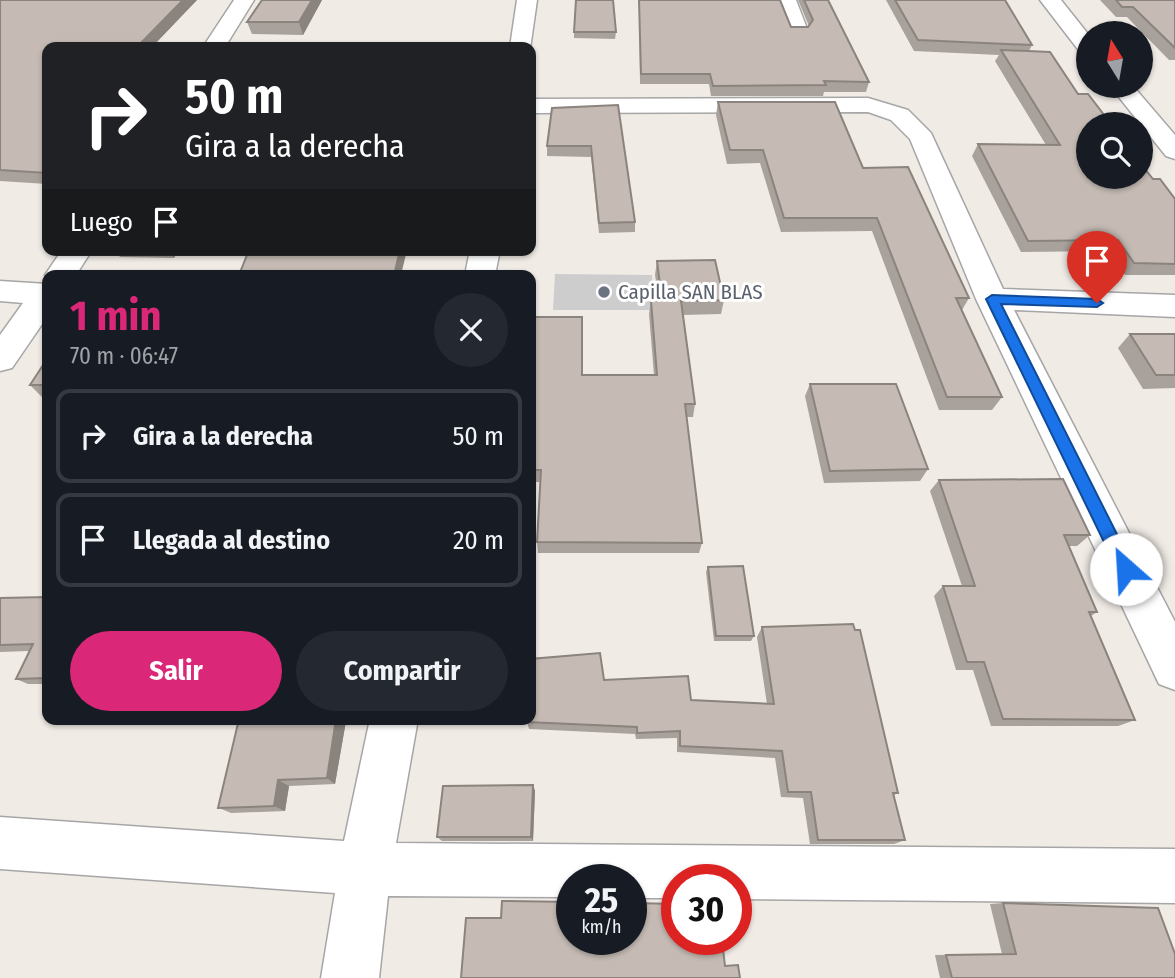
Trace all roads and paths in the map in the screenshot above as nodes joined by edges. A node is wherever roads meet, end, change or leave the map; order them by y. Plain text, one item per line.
1 (244, 0) edge
2 (527, 0) edge
3 (786, 0) edge
4 (1050, 0) edge
5 (797, 31) edge
6 (1076, 32) edge
7 (218, 42) edge
8 (522, 42) edge
9 (1131, 98) edge
10 (536, 106) edge
11 (1175, 151) edge
12 (0, 291) edge
13 (42, 294) edge
14 (992, 299) junction
15 (42, 301) edge
16 (1175, 306) edge
17 (0, 359) edge
18 (1175, 668) edge
19 (393, 725) edge
20 (0, 843) edge
21 (365, 869) junction
22 (1175, 876) edge
23 (350, 978) edge

1 - 7 street
2 - 8 street
3 - 5 street
4 - 6 street
9 - 11 street
10 - 14 street
12 - 13 street
14 - 16 street
14 - 18 street
15 - 17 street
19 - 21 street
20 - 21 street
21 - 22 street
21 - 23 street

